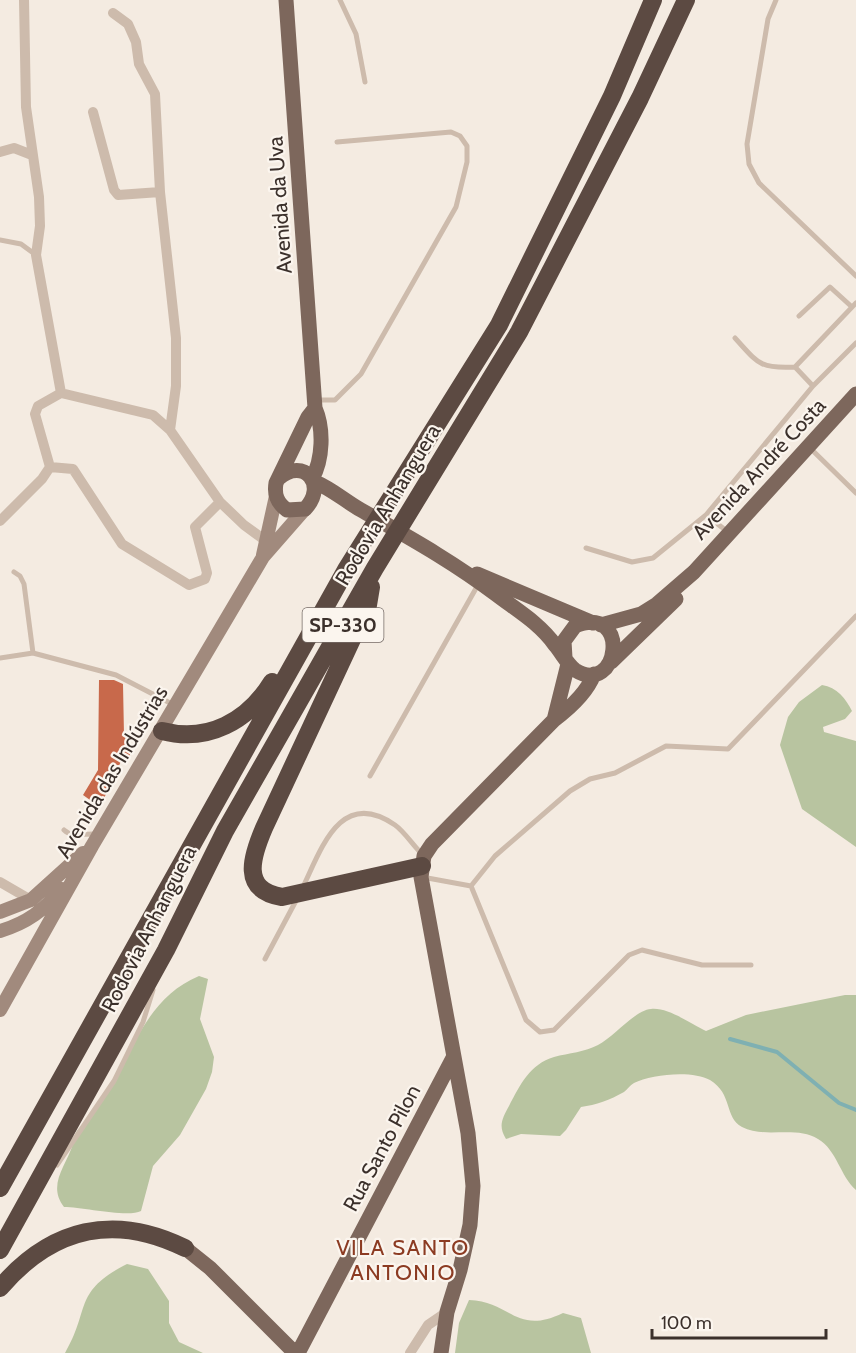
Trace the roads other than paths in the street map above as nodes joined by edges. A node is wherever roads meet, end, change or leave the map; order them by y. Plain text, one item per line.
1 (24, 0) edge
2 (286, 0) edge
3 (340, 0) edge
4 (653, 0) edge
5 (686, 0) edge
6 (776, 0) edge
7 (113, 14) dead end
8 (365, 82) dead end
9 (93, 112) dead end
10 (337, 142) dead end
11 (0, 152) edge
12 (32, 155) junction
13 (160, 192) junction
14 (0, 240) edge
15 (36, 255) junction
16 (856, 276) edge
17 (854, 305) edge
18 (799, 316) dead end
19 (735, 338) dead end
20 (856, 343) edge
21 (795, 367) junction
22 (813, 386) junction
23 (61, 393) junction
24 (856, 394) edge
25 (314, 404) junction
26 (170, 430) junction
27 (808, 446) junction
28 (50, 467) junction
29 (279, 478) junction
30 (314, 480) junction
31 (856, 493) edge
32 (276, 496) junction
33 (220, 502) junction
34 (347, 502) junction
35 (309, 504) junction
36 (706, 515) junction
37 (0, 521) edge
38 (728, 532) junction
39 (266, 541) junction
40 (586, 548) dead end
41 (262, 557) junction
42 (347, 568) junction
43 (375, 568) junction
44 (463, 568) junction
45 (14, 572) dead end
46 (694, 572) junction
47 (480, 581) junction
48 (856, 616) edge
49 (597, 624) junction
50 (33, 653) junction
51 (0, 657) edge
52 (567, 661) junction
53 (611, 662) junction
54 (594, 674) junction
55 (177, 706) junction
56 (554, 720) junction
57 (162, 731) junction
58 (370, 776) dead end
59 (63, 830) dead end
60 (95, 840) junction
61 (422, 866) junction
62 (72, 880) junction
63 (0, 886) edge
64 (471, 886) junction
65 (301, 891) junction
66 (31, 900) junction
67 (0, 912) edge
68 (0, 931) edge
69 (265, 959) dead end
70 (751, 965) dead end
71 (0, 1010) edge
72 (453, 1058) junction
73 (429, 1104) junction
74 (463, 1107) junction
75 (0, 1188) edge
76 (185, 1248) joint
77 (0, 1251) edge
78 (0, 1288) edge
79 (447, 1312) junction
80 (297, 1353) edge
81 (410, 1353) edge
82 (441, 1353) edge

1 - 12 street
2 - 25 main road, Avenida da Uva
3 - 8 lane
4 - 42 highway, Rodovia Anhanguera / SP-330
5 - 43 highway, Rodovia Anhanguera / SP-330
6 - 16 lane
7 - 13 street
9 - 13 street
10 - 25 lane
11 - 12 street
12 - 15 street
13 - 26 street
14 - 15 lane
15 - 23 street
17 - 18 lane
17 - 21 lane
19 - 21 lane
20 - 22 lane
21 - 22 lane
22 - 36 lane
23 - 26 street
23 - 28 street
24 - 27 main road, Avenida André Costa
25 - 29 main road
25 - 30 main road, Avenida da Uva
26 - 33 street
27 - 31 lane
27 - 38 main road, Avenida André Costa
28 - 33 street
28 - 37 street
29 - 30 main road
29 - 32 main road
30 - 34 main road
30 - 35 main road
32 - 35 main road
32 - 39 main road, Avenida das Indústrias
33 - 39 street
34 - 35 main road
34 - 44 main road
35 - 41 main road, Avenida das Indústrias
36 - 38 lane
36 - 40 lane
38 - 46 main road, Avenida André Costa
39 - 41 main road, Avenida das Indústrias
41 - 55 main road, Avenida das Indústrias
42 - 57 highway
42 - 75 highway, Rodovia Anhanguera / SP-330
43 - 65 highway
43 - 77 highway, Rodovia Anhanguera / SP-330
44 - 47 main road
44 - 49 main road
45 - 50 lane
46 - 49 main road
46 - 53 main road
47 - 52 main road
47 - 58 lane
48 - 64 lane
49 - 52 main road
49 - 53 main road
50 - 51 lane
50 - 55 lane
52 - 54 main road
52 - 56 main road
53 - 54 main road
54 - 56 main road
55 - 57 main road, Avenida das Indústrias
56 - 61 main road
57 - 60 main road, Avenida das Indústrias
59 - 60 lane
60 - 62 main road, Avenida das Indústrias
60 - 66 main road
61 - 64 lane
61 - 65 highway
61 - 65 lane
61 - 72 main road
62 - 68 main road
62 - 71 main road, Avenida das Indústrias
63 - 66 street
64 - 70 lane
65 - 69 lane
66 - 67 main road
72 - 73 main road, Rua Santo Pilon
72 - 74 main road
73 - 74 main road
73 - 80 main road, Rua Santo Pilon
74 - 79 main road
76 - 78 highway
76 - 80 main road
79 - 81 street
79 - 82 main road

